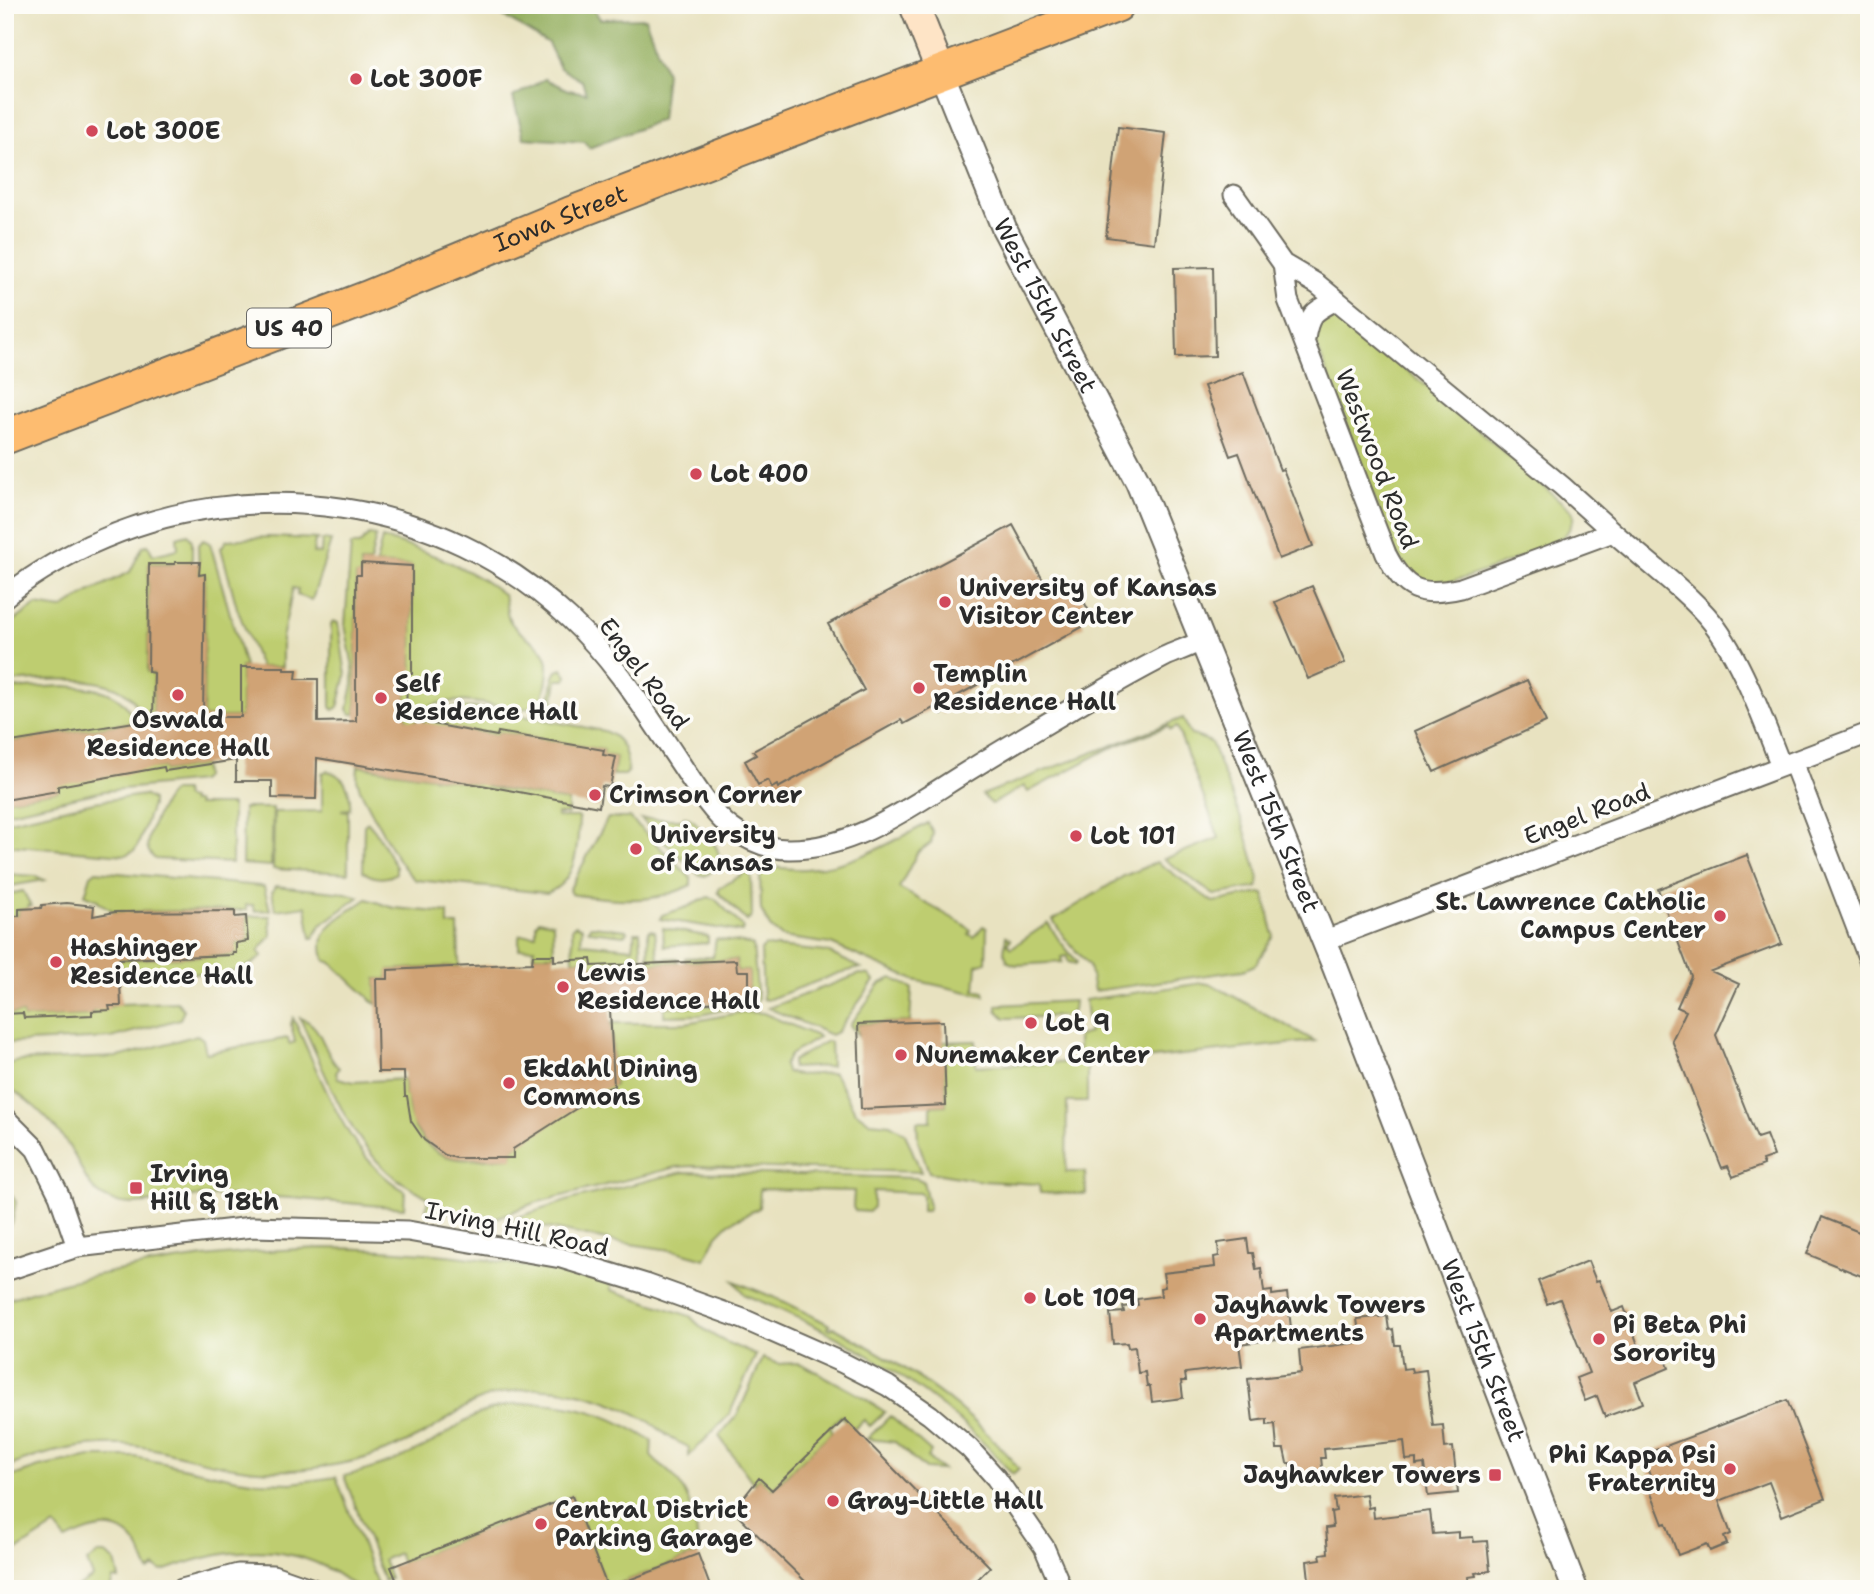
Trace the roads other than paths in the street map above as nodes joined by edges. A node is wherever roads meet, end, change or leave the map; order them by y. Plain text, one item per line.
1 (914, 5) edge
2 (1117, 5) edge
3 (941, 72) junction
4 (1234, 195) dead end
5 (1283, 264) junction
6 (1336, 300) junction
7 (1305, 339) junction
8 (5, 437) edge
9 (1612, 532) junction
10 (5, 597) edge
11 (1203, 640) junction
12 (1869, 733) edge
13 (1787, 764) junction
14 (1323, 941) junction
15 (1869, 960) edge
16 (5, 1118) edge
17 (78, 1247) junction
18 (5, 1271) edge
19 (182, 1589) edge
20 (313, 1589) edge
21 (1062, 1589) edge
22 (1576, 1589) edge

1 - 3 main road
2 - 3 highway, Iowa Street / US 40
3 - 8 highway, Iowa Street / US 40
3 - 11 street, West 15th Street
4 - 5 street, Westwood Road
5 - 6 street, Westwood Road
5 - 7 street, Westwood Road
6 - 7 street
6 - 9 street, Westwood Road
7 - 9 street, Westwood Road
9 - 13 street, Westwood Road
10 - 11 street, Engel Road
11 - 14 street, West 15th Street
12 - 13 street, Engel Road
13 - 14 street, Engel Road
13 - 15 street, Westwood Road
14 - 22 street, West 15th Street
16 - 17 street
17 - 18 street, Irving Hill Road
17 - 21 street, Irving Hill Road
19 - 20 street

